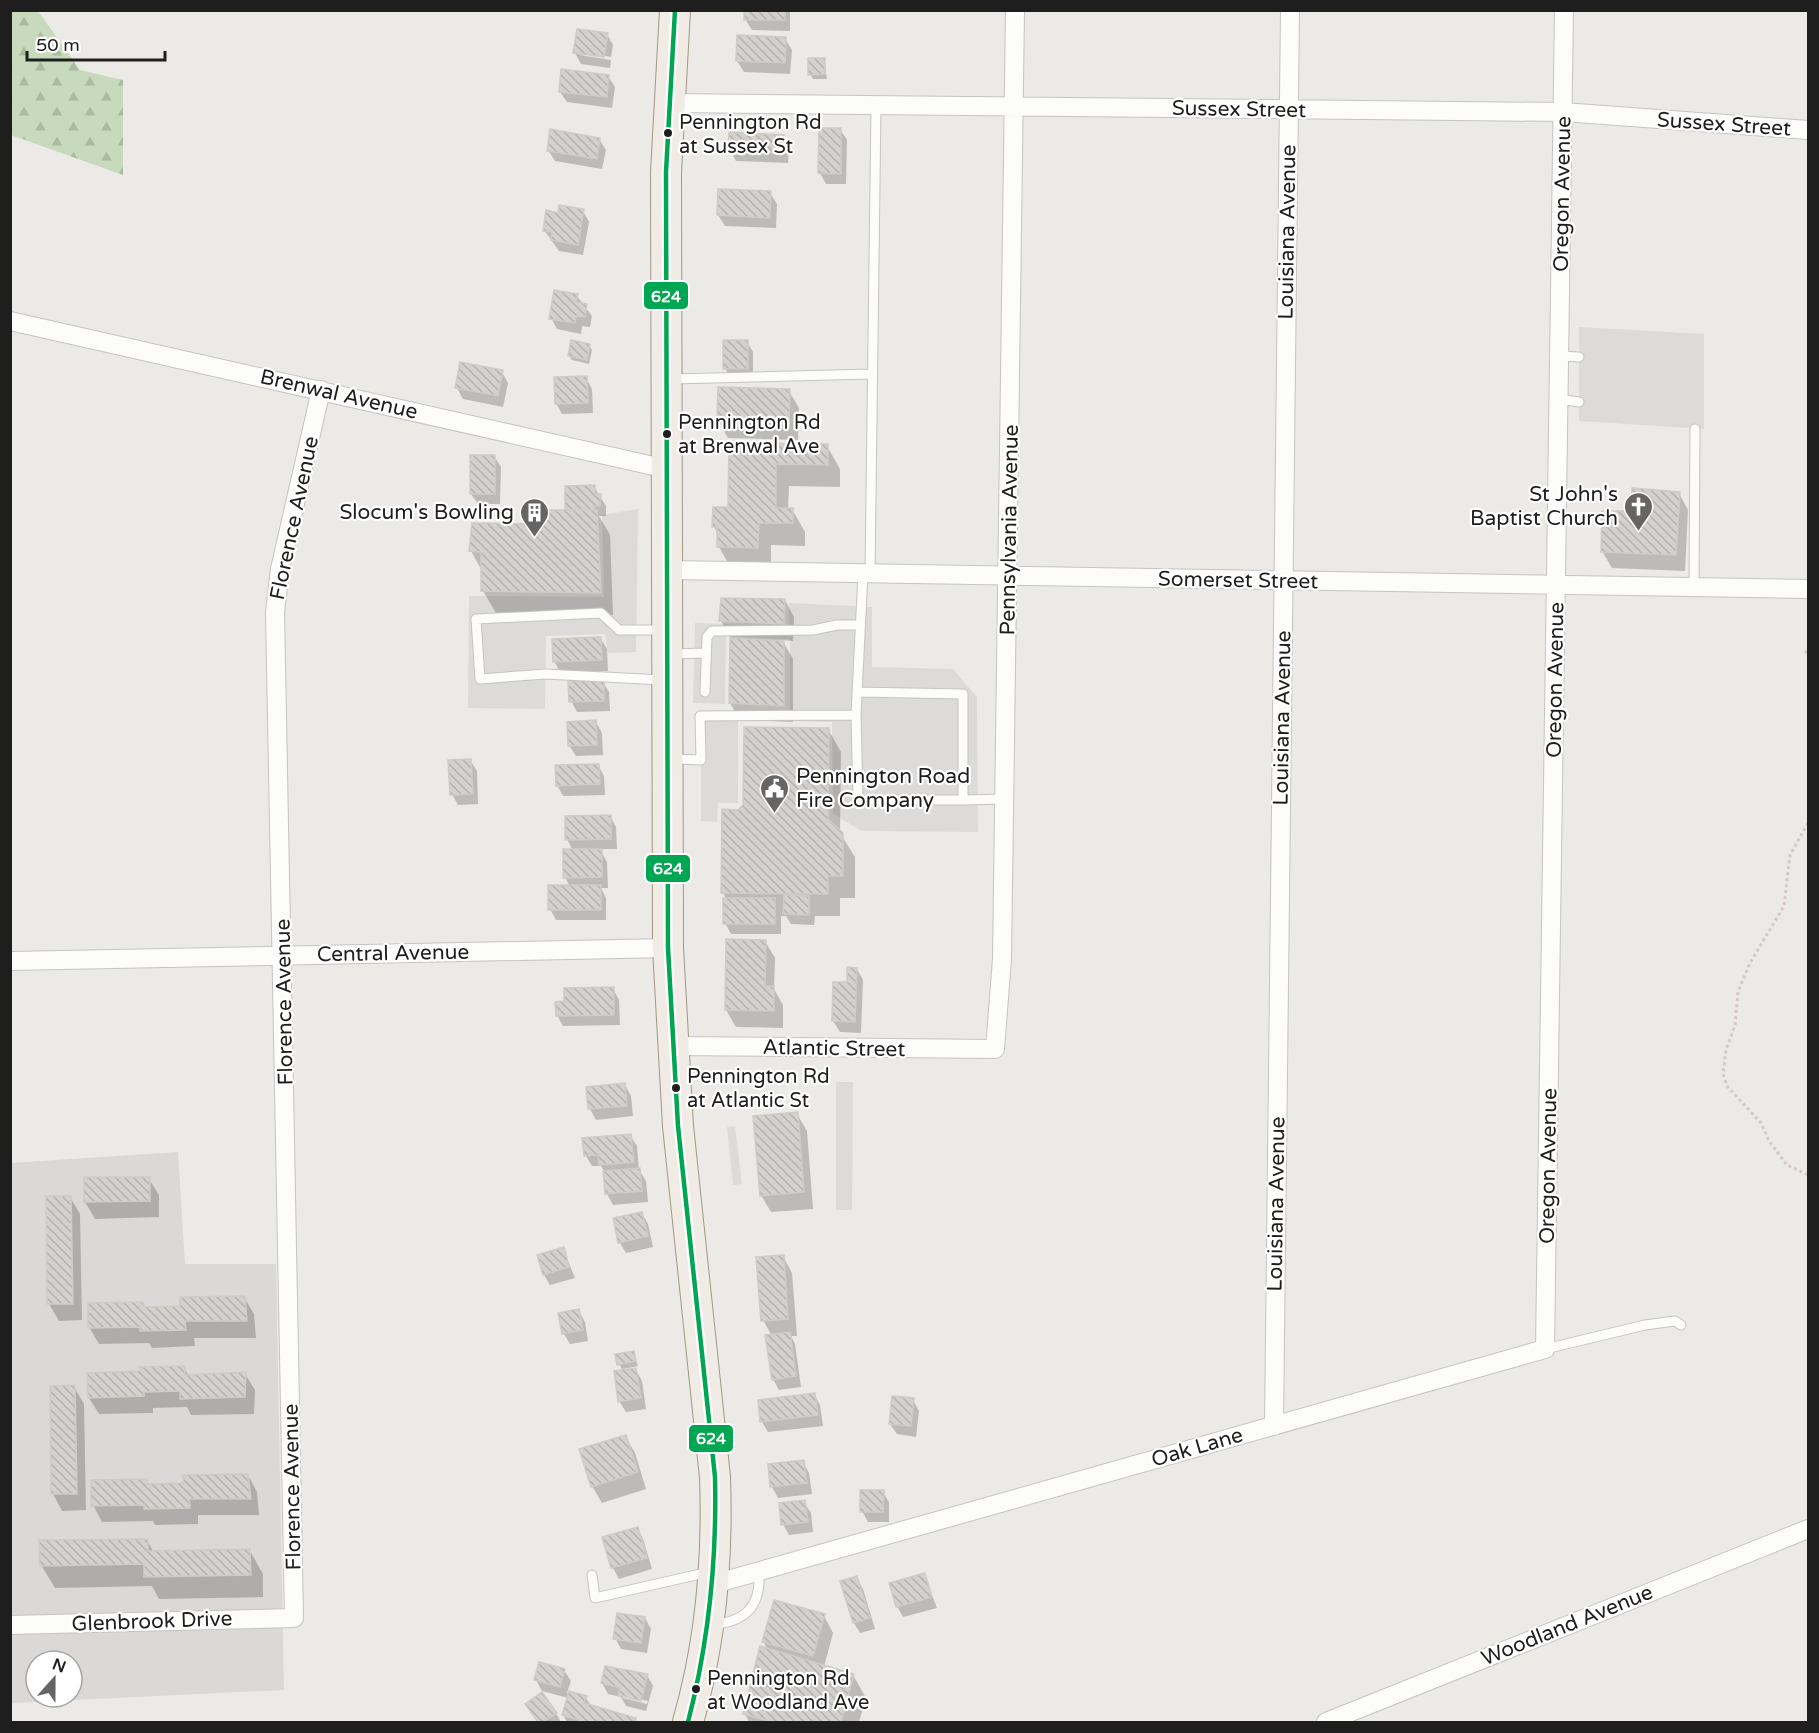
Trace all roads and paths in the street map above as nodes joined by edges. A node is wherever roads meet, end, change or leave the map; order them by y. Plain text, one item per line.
1 (675, 10) edge
2 (1015, 10) edge
3 (1290, 10) edge
4 (1564, 10) edge
5 (668, 103) junction
6 (876, 105) junction
7 (1014, 107) junction
8 (1288, 110) junction
9 (1563, 112) junction
10 (1809, 130) edge
11 (10, 321) edge
12 (1560, 356) junction
13 (1579, 357) dead end
14 (872, 374) junction
15 (667, 378) junction
16 (321, 390) junction
17 (1559, 399) junction
18 (1579, 402) dead end
19 (1695, 429) dead end
20 (666, 469) junction
21 (668, 570) junction
22 (867, 574) junction
23 (1009, 576) junction
24 (1283, 580) junction
25 (1557, 585) junction
26 (1694, 587) junction
27 (1809, 589) edge
28 (860, 625) junction
29 (1804, 651) dead end
30 (706, 653) junction
31 (1809, 654) edge
32 (667, 655) junction
33 (705, 692) dead end
34 (857, 692) junction
35 (856, 715) junction
36 (666, 759) junction
37 (1005, 799) junction
38 (963, 800) junction
39 (1809, 823) edge
40 (668, 948) junction
41 (283, 955) junction
42 (10, 961) edge
43 (672, 1046) junction
44 (996, 1049) joint
45 (1809, 1174) edge
46 (1681, 1325) dead end
47 (1545, 1349) junction
48 (1274, 1426) junction
49 (1809, 1529) edge
50 (759, 1572) junction
51 (592, 1575) dead end
52 (714, 1578) junction
53 (294, 1618) joint
54 (10, 1625) edge
55 (709, 1625) junction
56 (688, 1722) edge
57 (1326, 1722) edge

1 - 5 main road
2 - 7 street, Pennsylvania Avenue
3 - 8 street, Louisiana Avenue
4 - 9 street, Oregon Avenue
5 - 6 street, Sussex Street
5 - 15 main road
6 - 7 street, Sussex Street
6 - 14 lane
7 - 8 street, Sussex Street
7 - 23 street, Pennsylvania Avenue
8 - 9 street, Sussex Street
8 - 24 street, Louisiana Avenue
9 - 10 street, Sussex Street
9 - 12 street, Oregon Avenue
11 - 16 street, Brenwal Avenue
12 - 13 lane
12 - 17 street, Oregon Avenue
14 - 15 lane
14 - 22 lane
15 - 20 main road
16 - 20 street, Brenwal Avenue
16 - 41 street, Florence Avenue
17 - 18 lane
17 - 25 street, Oregon Avenue
19 - 26 lane
20 - 21 main road
21 - 22 street, Somerset Street
21 - 32 main road
22 - 23 street, Somerset Street
22 - 28 lane
23 - 24 street, Somerset Street
23 - 37 street, Pennsylvania Avenue
24 - 25 street, Somerset Street
24 - 48 street, Louisiana Avenue
25 - 26 street, Somerset Street
25 - 47 street, Oregon Avenue
26 - 27 street, Somerset Street
28 - 30 lane
28 - 34 lane
29 - 31 path
30 - 32 lane
30 - 33 lane
32 - 32 lane
32 - 36 main road
34 - 35 lane
34 - 38 lane
35 - 36 lane
35 - 38 lane
36 - 40 main road
37 - 38 lane
37 - 44 street, Pennsylvania Avenue
39 - 45 path
40 - 41 street, Central Avenue
40 - 43 main road
41 - 42 street, Central Avenue
41 - 53 street, Florence Avenue
43 - 44 street, Atlantic Street
43 - 52 main road
46 - 47 lane, Oak Lane
47 - 48 street, Oak Lane
48 - 50 street, Oak Lane
49 - 57 street, Woodland Avenue
50 - 52 street, Oak Lane
50 - 55 lane
51 - 52 lane
52 - 55 main road
53 - 54 street, Glenbrook Drive
55 - 56 main road

